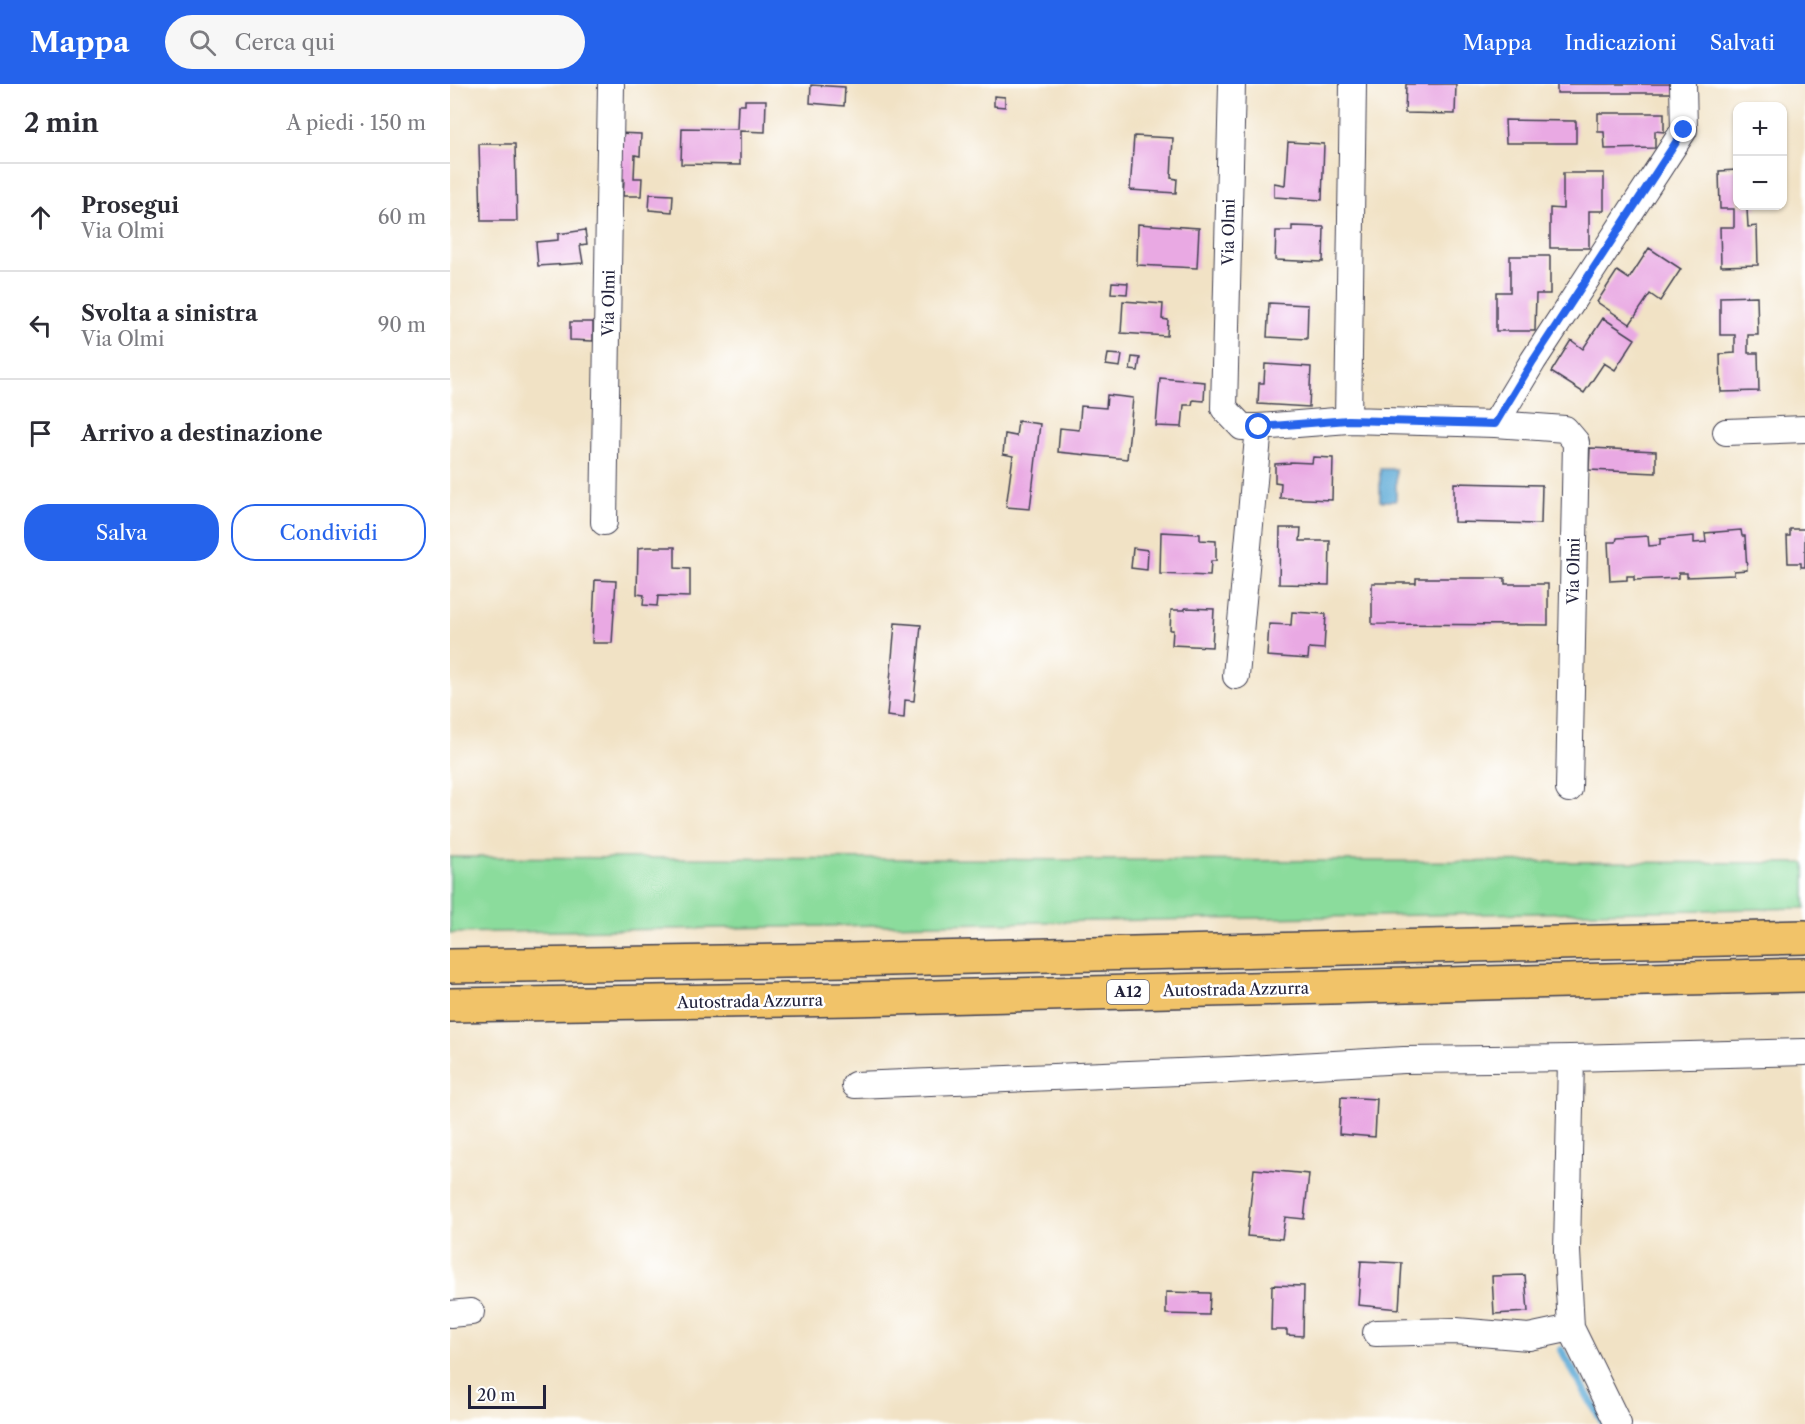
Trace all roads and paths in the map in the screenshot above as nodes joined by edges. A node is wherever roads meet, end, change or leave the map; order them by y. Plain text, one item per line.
1 (611, 84) edge
2 (1232, 84) edge
3 (1353, 84) edge
4 (1683, 84) edge
5 (1348, 420) junction
6 (1495, 424) junction
7 (1259, 427) junction
8 (1805, 429) edge
9 (1726, 432) dead end
10 (604, 522) dead end
11 (1236, 676) dead end
12 (1569, 789) dead end
13 (1805, 937) edge
14 (450, 966) edge
15 (1805, 975) edge
16 (450, 1005) edge
17 (1805, 1052) edge
18 (1571, 1058) junction
19 (855, 1085) dead end
20 (1571, 1328) junction
21 (1376, 1333) dead end
22 (1618, 1424) edge

1 - 10 street, Via Olmi
2 - 7 street, Via Olmi
3 - 5 street
4 - 6 street
5 - 6 street, Via Olmi
5 - 7 street, Via Olmi
6 - 12 street, Via Olmi
7 - 11 street
8 - 9 street
13 - 14 highway
15 - 16 highway, Autostrada Azzurra / A12
17 - 18 street
18 - 19 street
18 - 20 street
20 - 21 street
20 - 22 street

